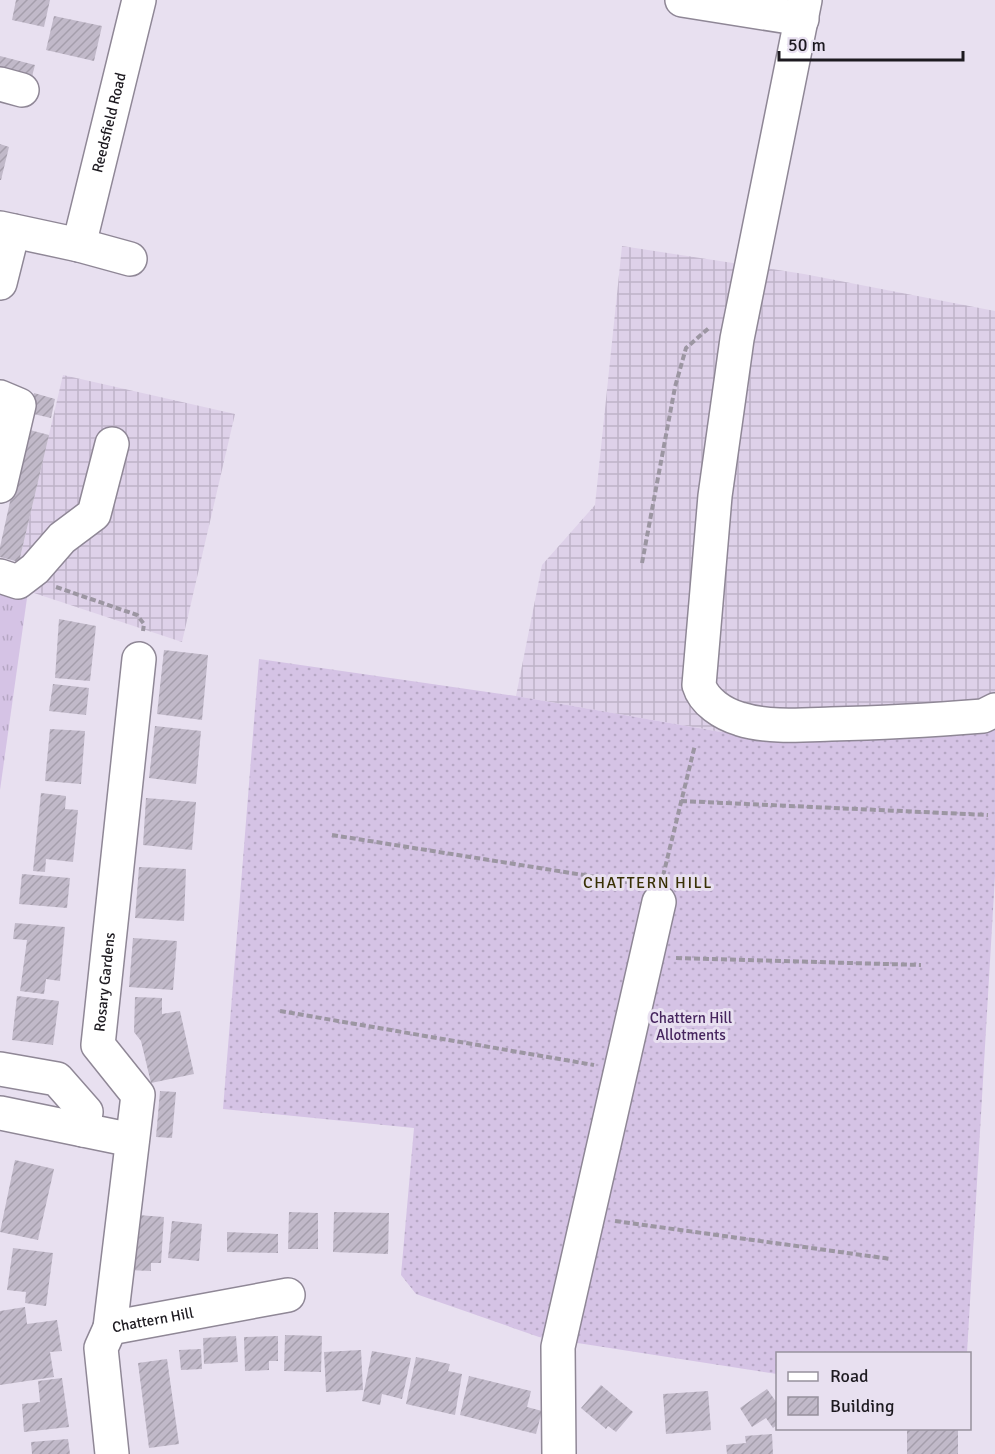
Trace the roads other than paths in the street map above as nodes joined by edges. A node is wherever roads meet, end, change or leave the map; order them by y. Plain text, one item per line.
1 (139, 0) edge
2 (691, 1) edge
3 (804, 10) edge
4 (6, 229) edge
5 (79, 245) junction
6 (130, 259) dead end
7 (0, 283) edge
8 (0, 397) edge
9 (112, 444) dead end
10 (0, 486) edge
11 (9, 579) edge
12 (139, 658) road end
13 (995, 710) edge
14 (660, 895) road end
15 (0, 1069) edge
16 (0, 1113) edge
17 (83, 1130) junction
18 (132, 1140) junction
19 (288, 1295) dead end
20 (110, 1328) junction
21 (112, 1454) edge
22 (559, 1454) edge

1 - 5 street, Reedsfield Road
2 - 3 street
3 - 13 street
4 - 5 street
4 - 7 street
5 - 6 street
8 - 10 street
9 - 11 street
12 - 18 street, Rosary Gardens
14 - 22 street
15 - 17 street
16 - 17 street
17 - 18 street
18 - 20 street, Rosary Gardens
19 - 20 street, Chattern Hill
20 - 21 street, Chattern Hill

